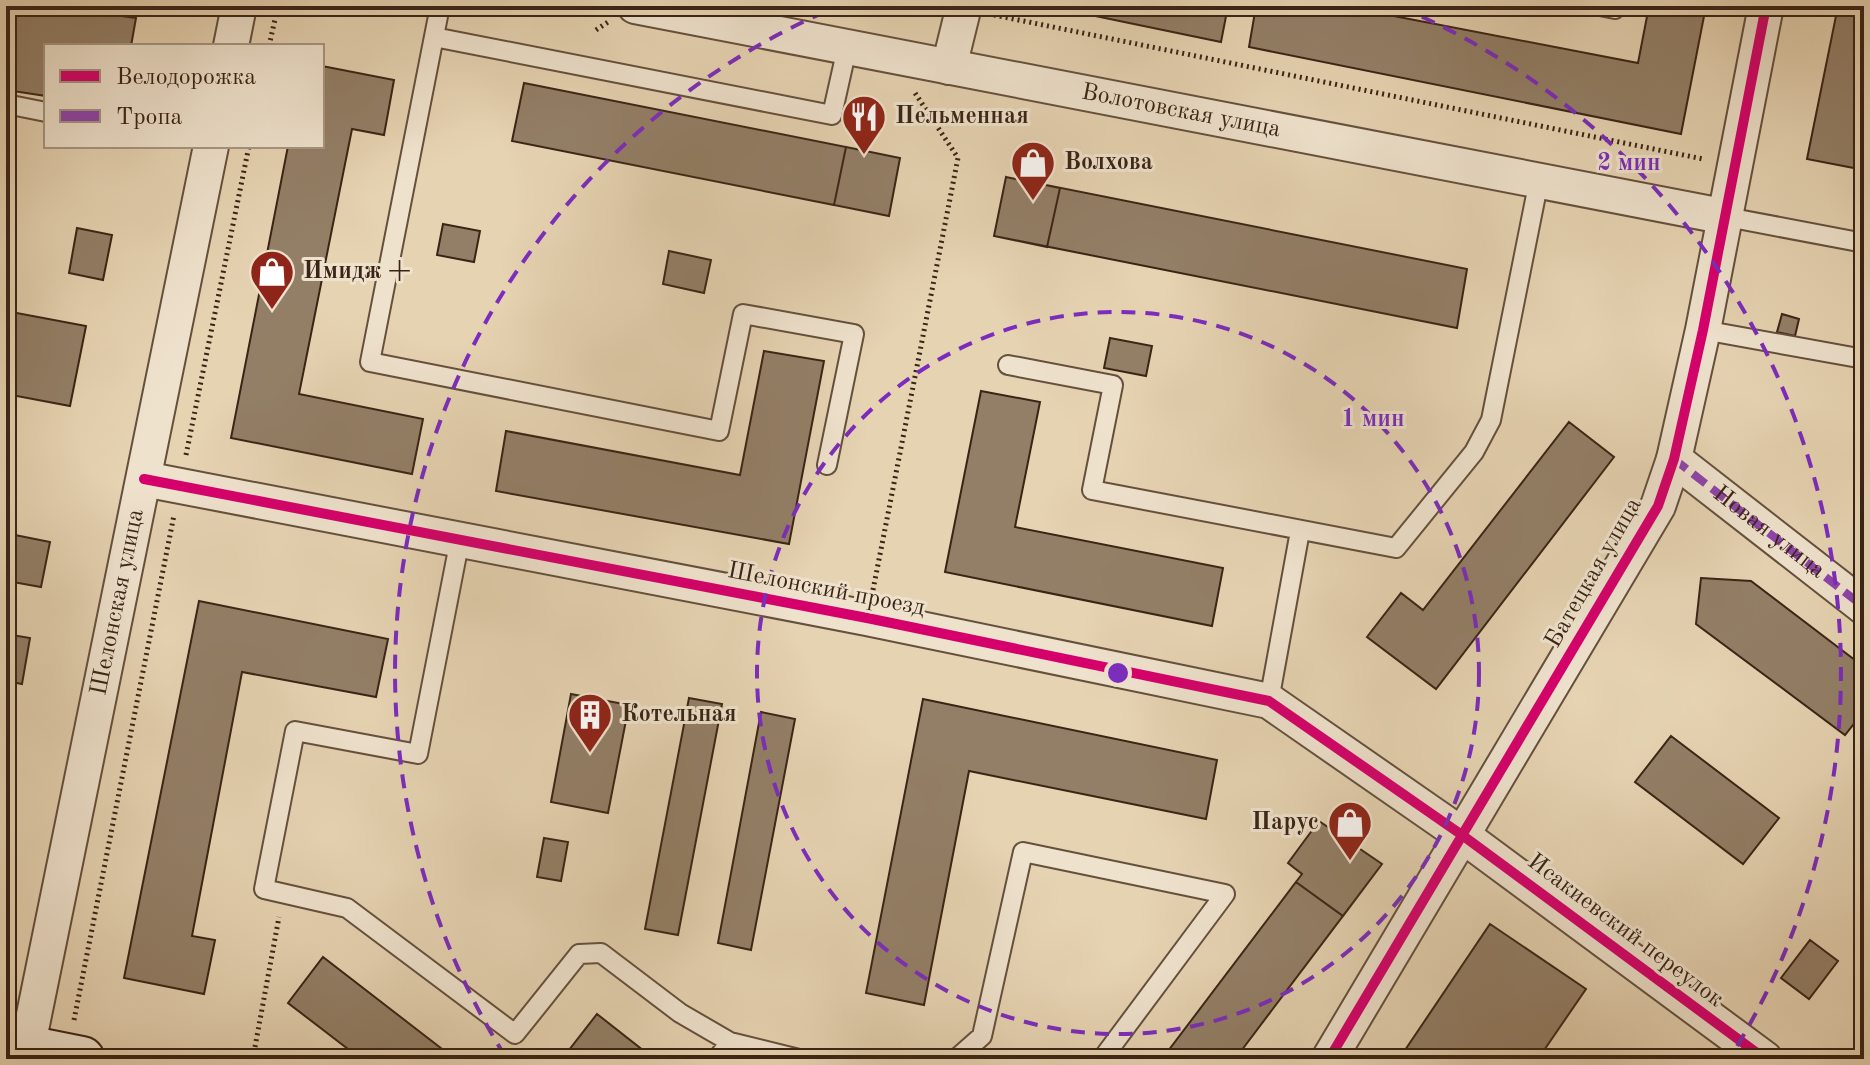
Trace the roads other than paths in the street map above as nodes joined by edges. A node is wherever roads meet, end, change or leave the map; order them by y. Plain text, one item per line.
1 (239, 6) edge
2 (440, 6) edge
3 (635, 6) edge
4 (1600, 6) edge
5 (1616, 6) edge
6 (1766, 6) edge
7 (964, 7) edge
8 (434, 37) junction
9 (231, 44) edge
10 (847, 48) junction
11 (949, 67) junction
12 (6, 104) edge
13 (44, 112) edge
14 (211, 148) edge
15 (1539, 180) junction
16 (1727, 217) junction
17 (1864, 243) edge
18 (1703, 330) junction
19 (1864, 359) edge
20 (1008, 365) dead end
21 (1674, 459) junction
22 (827, 465) dead end
23 (144, 479) junction
24 (1300, 531) junction
25 (460, 539) junction
26 (1864, 607) edge
27 (1269, 701) junction
28 (1462, 835) junction
29 (730, 1042) junction
30 (41, 1053) edge
31 (717, 1059) edge
32 (796, 1059) edge
33 (956, 1059) edge
34 (1102, 1059) edge
35 (1329, 1059) edge
36 (1765, 1059) edge

1 - 9 street
2 - 8 lane
3 - 10 street, Волотовская улица
4 - 5 lane
6 - 16 street, Батецкая улица
7 - 11 street
8 - 10 lane
8 - 22 lane
10 - 11 street, Волотовская улица
11 - 15 street, Волотовская улица
12 - 13 lane
14 - 23 street, Шелонская улица
15 - 16 street, Волотовская улица
15 - 24 lane
16 - 17 lane
16 - 18 street, Батецкая улица
18 - 19 lane
18 - 21 street, Батецкая улица
20 - 24 lane
21 - 26 street, Новая улица
21 - 28 street, Батецкая улица
23 - 25 street, Шелонский проезд
23 - 30 street, Шелонская улица
24 - 27 lane
25 - 27 street, Шелонский проезд
25 - 29 lane
27 - 28 street, Шелонский проезд
28 - 35 street, Батецкая улица
28 - 36 street, Исакиевский переулок
29 - 31 lane
29 - 32 lane
33 - 34 lane

